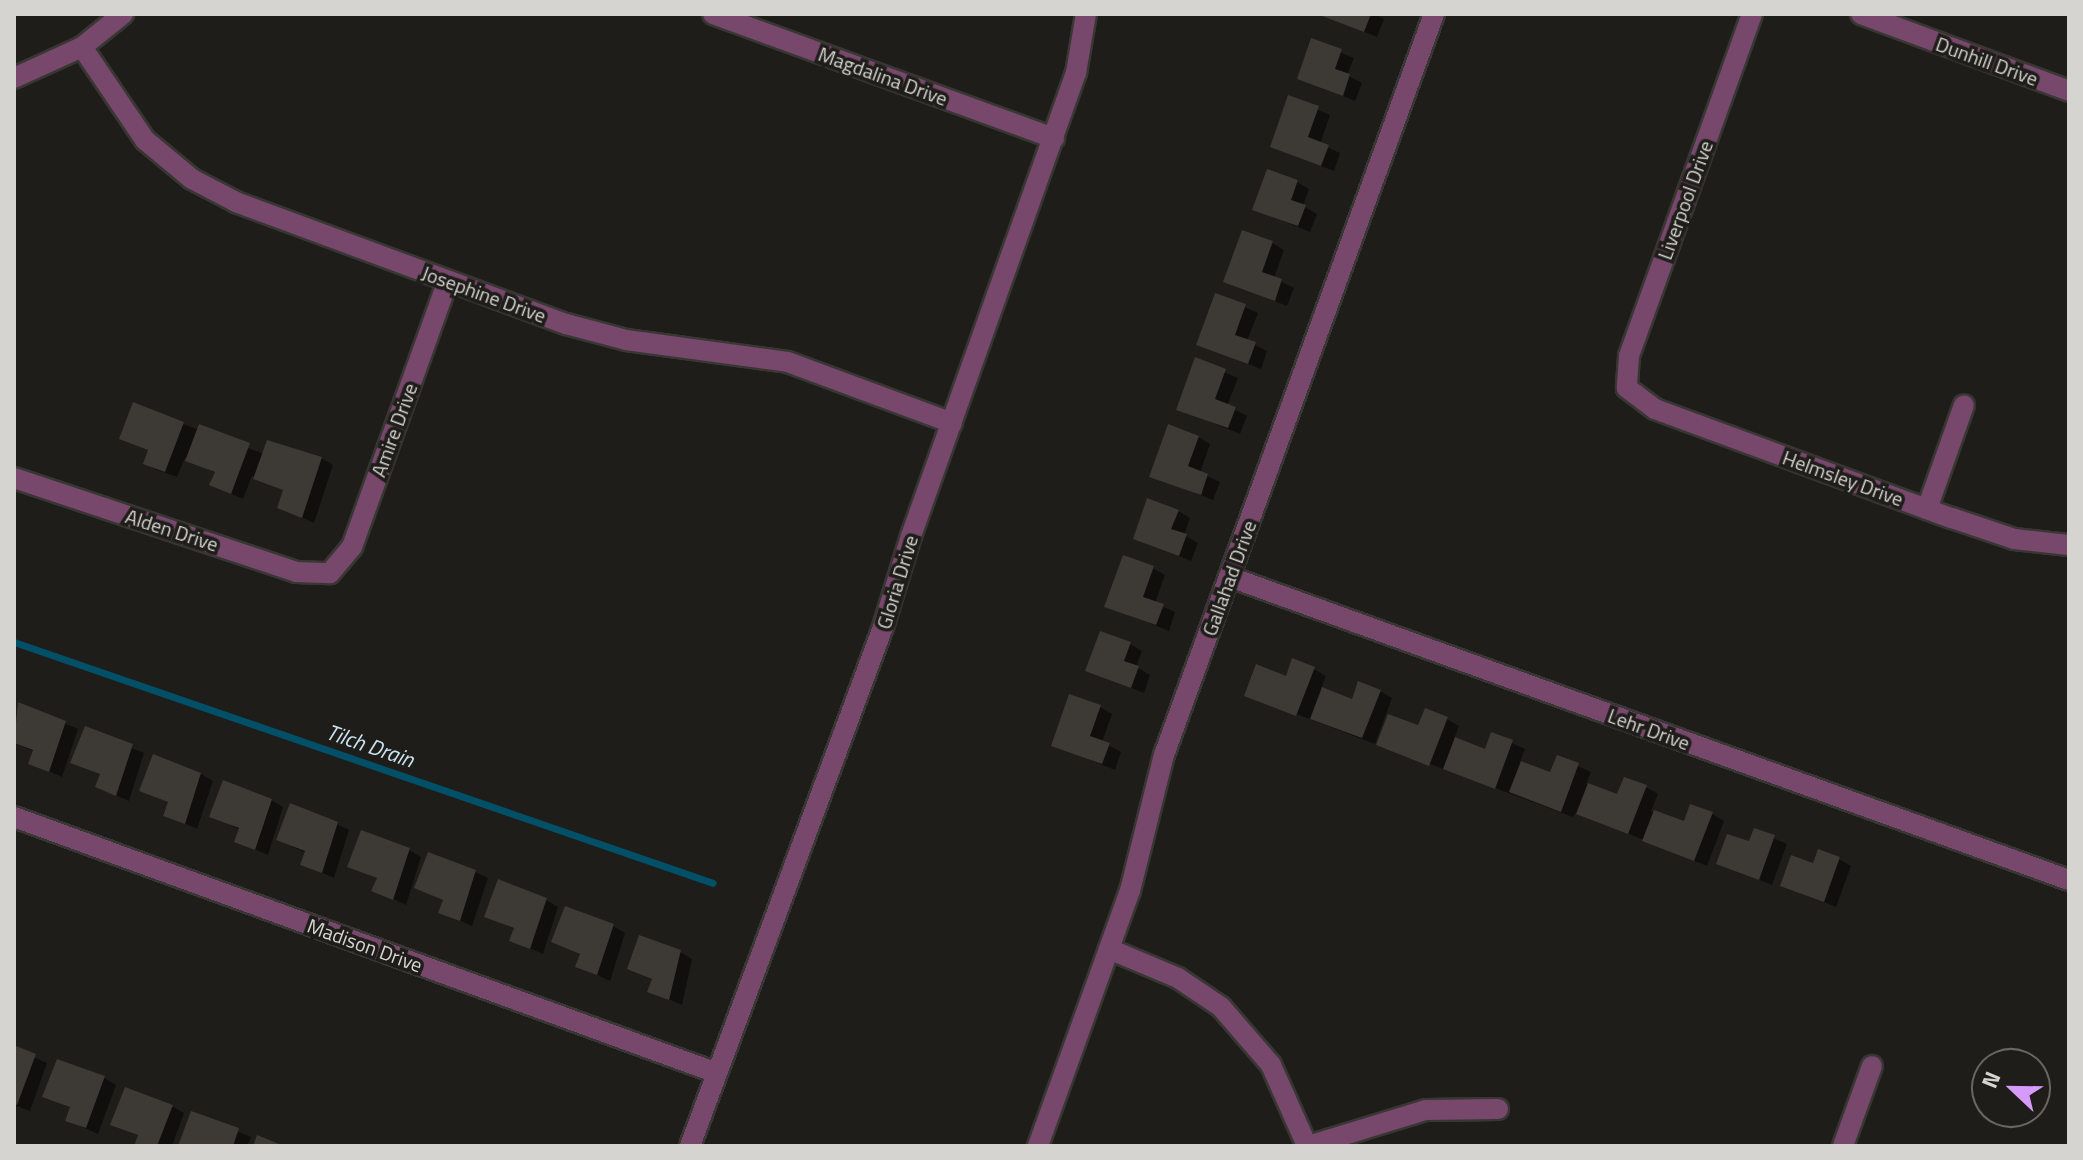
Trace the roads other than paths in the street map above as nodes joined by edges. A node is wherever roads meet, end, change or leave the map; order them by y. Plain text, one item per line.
1 (123, 14) edge
2 (713, 14) edge
3 (1086, 14) edge
4 (1434, 14) edge
5 (1752, 14) edge
6 (1861, 14) edge
7 (82, 47) junction
8 (14, 78) edge
9 (2069, 91) edge
10 (1054, 138) junction
11 (448, 281) junction
12 (1627, 388) joint
13 (1964, 405) dead end
14 (952, 423) junction
15 (14, 478) edge
16 (1927, 509) junction
17 (2069, 545) edge
18 (330, 573) joint
19 (1230, 577) junction
20 (14, 817) edge
21 (2069, 880) edge
22 (1109, 949) junction
23 (1872, 1066) dead end
24 (717, 1073) junction
25 (1498, 1109) dead end
26 (690, 1146) edge
27 (1038, 1146) edge
28 (1307, 1146) edge
29 (1843, 1146) edge

1 - 7 street
2 - 10 street, Magdalina Drive
3 - 10 street, Gloria Drive
4 - 19 street, Gallahad Drive
5 - 12 street, Liverpool Drive
6 - 9 street, Dunhill Drive
7 - 8 street
7 - 11 street, Josephine Drive
10 - 14 street, Gloria Drive
11 - 14 street, Josephine Drive
11 - 18 street, Amire Drive
12 - 16 street, Helmsley Drive
13 - 16 street
14 - 24 street, Gloria Drive
15 - 18 street, Alden Drive
16 - 17 street, Helmsley Drive
19 - 21 street, Lehr Drive
19 - 22 street, Gallahad Drive
20 - 24 street, Madison Drive
22 - 27 street, Gallahad Drive
22 - 28 street
23 - 29 street
24 - 26 street, Gloria Drive
25 - 28 street

